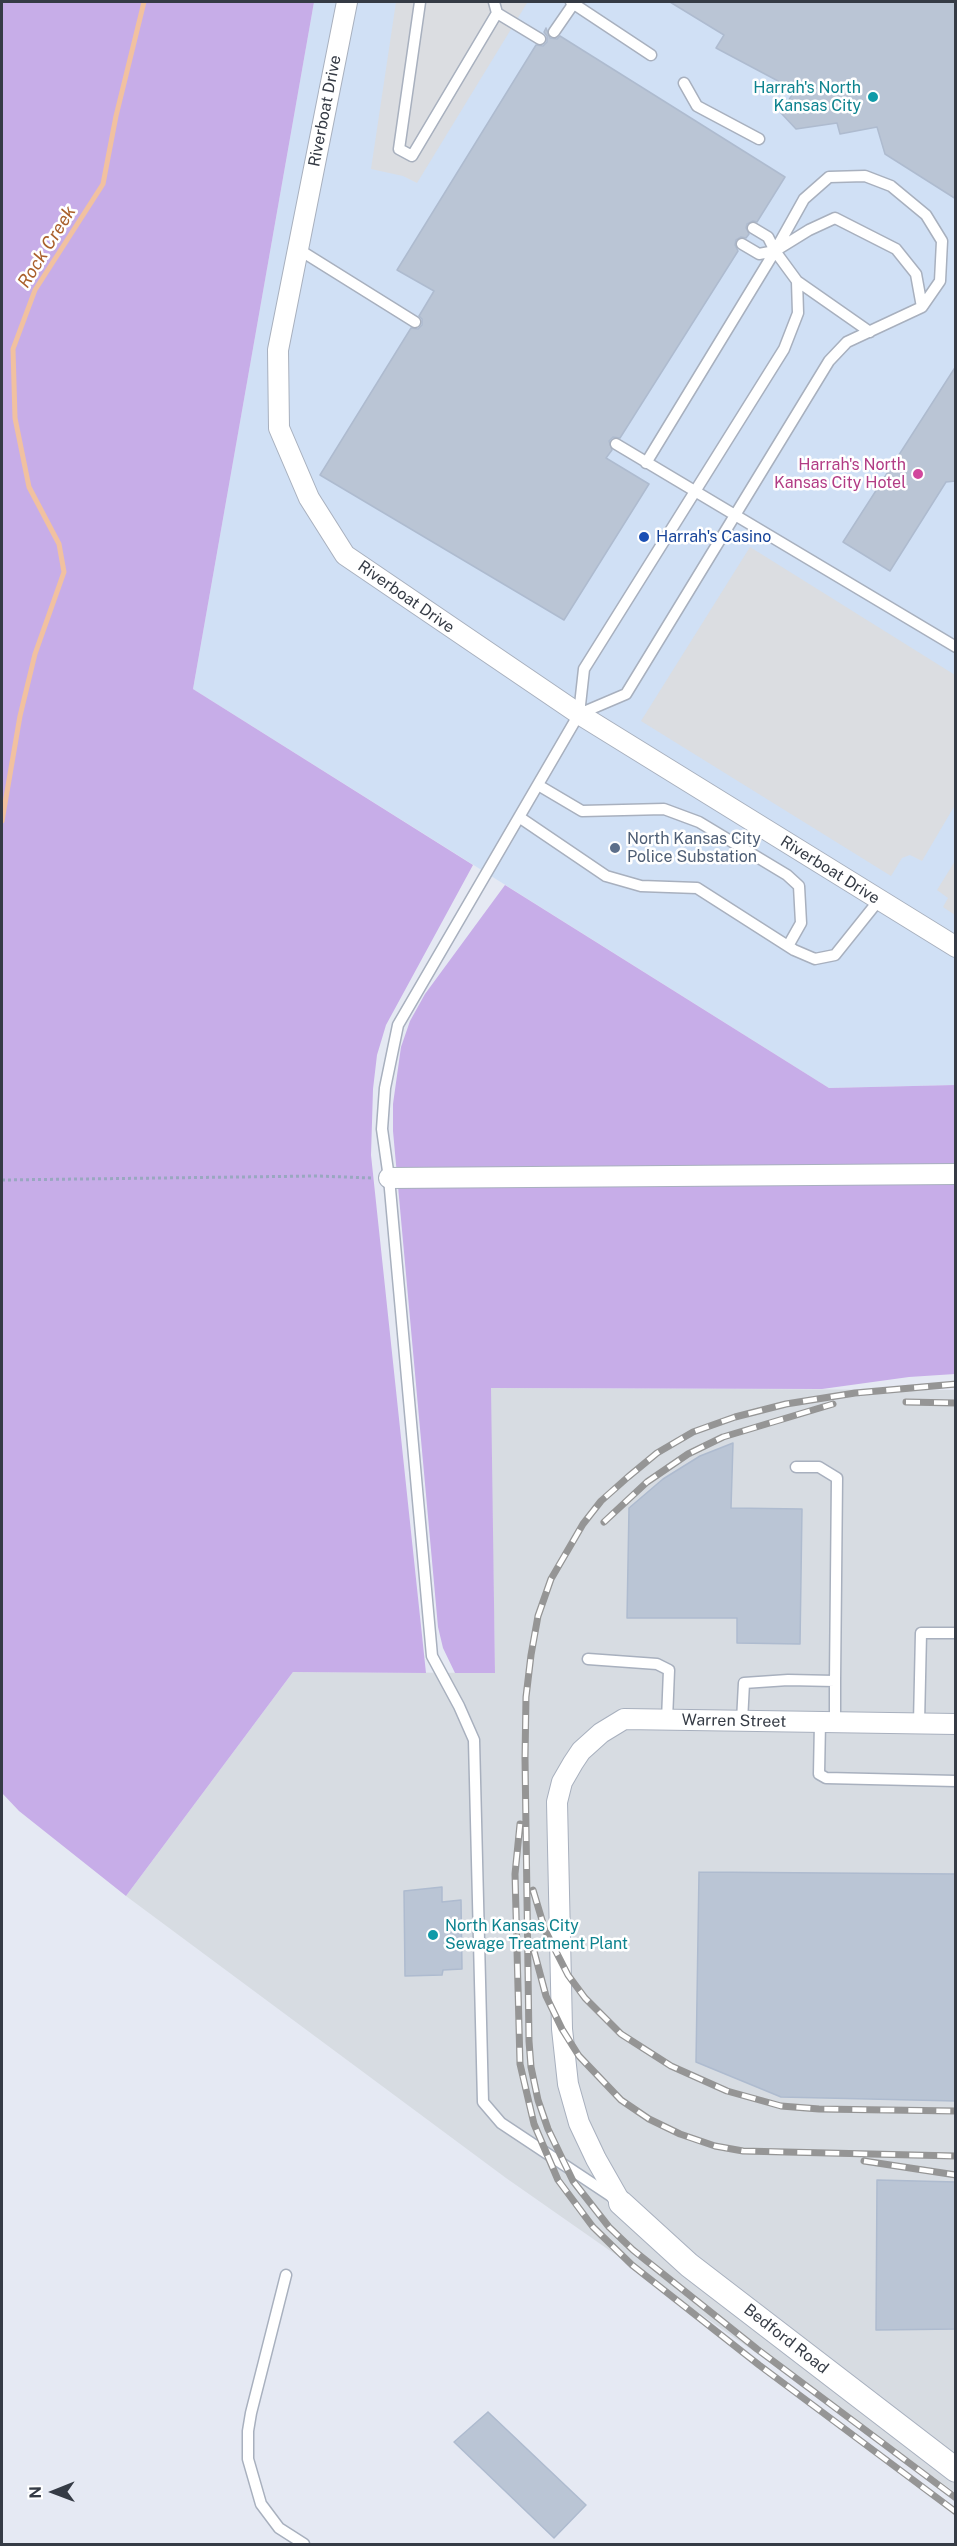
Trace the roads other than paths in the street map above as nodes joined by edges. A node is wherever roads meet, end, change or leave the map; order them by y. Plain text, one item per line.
1 (347, 2) edge
2 (420, 2) edge
3 (494, 2) edge
4 (572, 2) edge
5 (497, 13) junction
6 (554, 32) dead end
7 (540, 39) dead end
8 (651, 55) dead end
9 (684, 83) dead end
10 (759, 139) dead end
11 (753, 228) dead end
12 (742, 244) dead end
13 (298, 249) junction
14 (775, 251) junction
15 (797, 281) junction
16 (922, 307) junction
17 (415, 322) dead end
18 (870, 332) junction
19 (616, 444) dead end
20 (646, 463) junction
21 (694, 491) junction
22 (735, 516) junction
23 (956, 647) edge
24 (579, 714) junction
25 (538, 785) junction
26 (519, 817) junction
27 (879, 900) junction
28 (788, 946) junction
29 (956, 947) edge
30 (956, 1174) edge
31 (389, 1178) junction
32 (796, 1467) dead end
33 (956, 1633) edge
34 (588, 1659) dead end
35 (835, 1681) junction
36 (667, 1720) junction
37 (742, 1721) junction
38 (827, 1722) junction
39 (919, 1723) junction
40 (956, 1724) edge
41 (956, 1782) edge
42 (621, 2203) junction
43 (286, 2275) dead end
44 (956, 2470) edge
45 (304, 2544) edge

1 - 13 street, Riverboat Drive
2 - 5 lane
3 - 5 lane
4 - 6 lane
4 - 8 lane
5 - 7 lane
9 - 10 lane
11 - 14 lane
12 - 14 lane
13 - 17 lane
13 - 24 street, Riverboat Drive
14 - 15 lane
14 - 16 lane
14 - 16 lane
14 - 20 lane
15 - 18 lane
15 - 21 lane
16 - 18 lane
18 - 22 lane
19 - 20 lane
20 - 21 lane
21 - 22 lane
21 - 24 lane
22 - 23 lane
22 - 24 lane
24 - 25 lane
24 - 27 street, Riverboat Drive
25 - 26 lane
25 - 28 lane
26 - 28 lane
26 - 31 lane
27 - 28 lane
27 - 29 street, Riverboat Drive
30 - 31 street
31 - 42 lane
32 - 35 lane
33 - 39 lane
34 - 36 lane
35 - 37 lane
35 - 38 lane
36 - 37 street, Warren Street
36 - 42 street, Warren Street
37 - 38 street, Warren Street
38 - 39 street, Warren Street
38 - 41 lane
39 - 40 street, Warren Street
42 - 44 street, Bedford Road
43 - 45 lane

